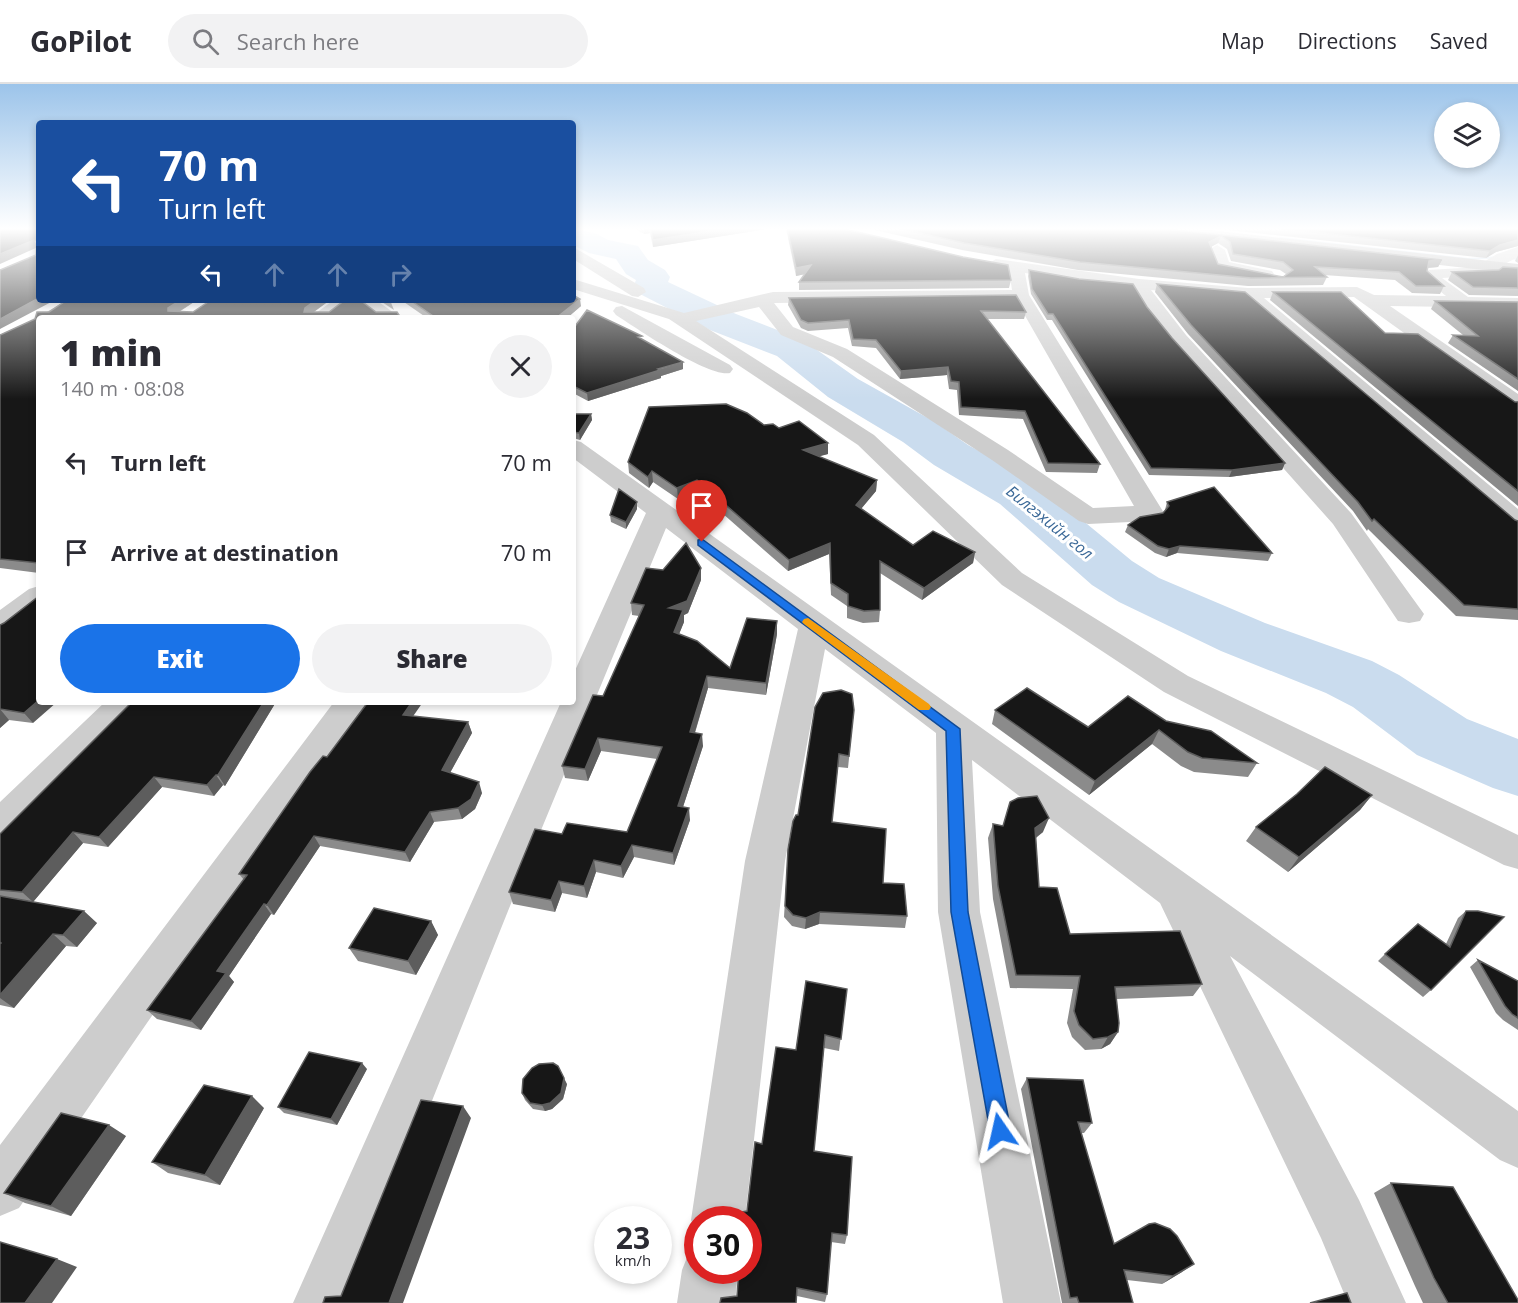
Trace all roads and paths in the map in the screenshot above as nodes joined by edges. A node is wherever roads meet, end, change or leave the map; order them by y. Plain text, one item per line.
1 (576, 285) edge
2 (628, 285) edge
3 (1019, 285) edge
4 (1140, 285) edge
5 (1151, 285) edge
6 (1316, 285) edge
7 (1441, 285) edge
8 (1324, 291) junction
9 (1248, 292) junction
10 (1021, 295) junction
11 (1371, 300) junction
12 (763, 301) junction
13 (341, 303) edge
14 (369, 303) edge
15 (1465, 303) junction
16 (1518, 303) edge
17 (1488, 304) junction
18 (323, 315) edge
19 (387, 315) edge
20 (682, 317) junction
21 (1518, 321) edge
22 (1518, 404) edge
23 (840, 445) dead end
24 (576, 449) edge
25 (660, 511) junction
26 (1518, 522) edge
27 (36, 597) edge
28 (1409, 614) dead end
29 (0, 625) edge
30 (814, 626) junction
31 (122, 705) edge
32 (350, 705) edge
33 (953, 729) junction
34 (0, 826) edge
35 (1518, 853) edge
36 (1175, 891) junction
37 (1518, 1142) edge
38 (0, 1189) edge
39 (720, 1206) edge
40 (708, 1284) edge
41 (322, 1303) edge
42 (706, 1303) edge
43 (1032, 1303) edge
44 (1377, 1303) edge

1 - 20 street
1 - 23 street
2 - 20 street
3 - 10 street
4 - 28 street
5 - 9 street
6 - 8 street
7 - 15 street
8 - 9 street
8 - 11 street
9 - 26 street
10 - 12 street
10 - 12 street
11 - 15 street
11 - 22 street
12 - 20 street
13 - 18 street
14 - 19 street
15 - 17 street
16 - 17 street
17 - 21 street
20 - 35 street
24 - 25 street
25 - 30 street
25 - 41 street
27 - 29 street
30 - 33 street
30 - 39 street
31 - 34 street
32 - 38 street
33 - 36 street
33 - 43 street
36 - 37 street
36 - 44 street
40 - 42 street

